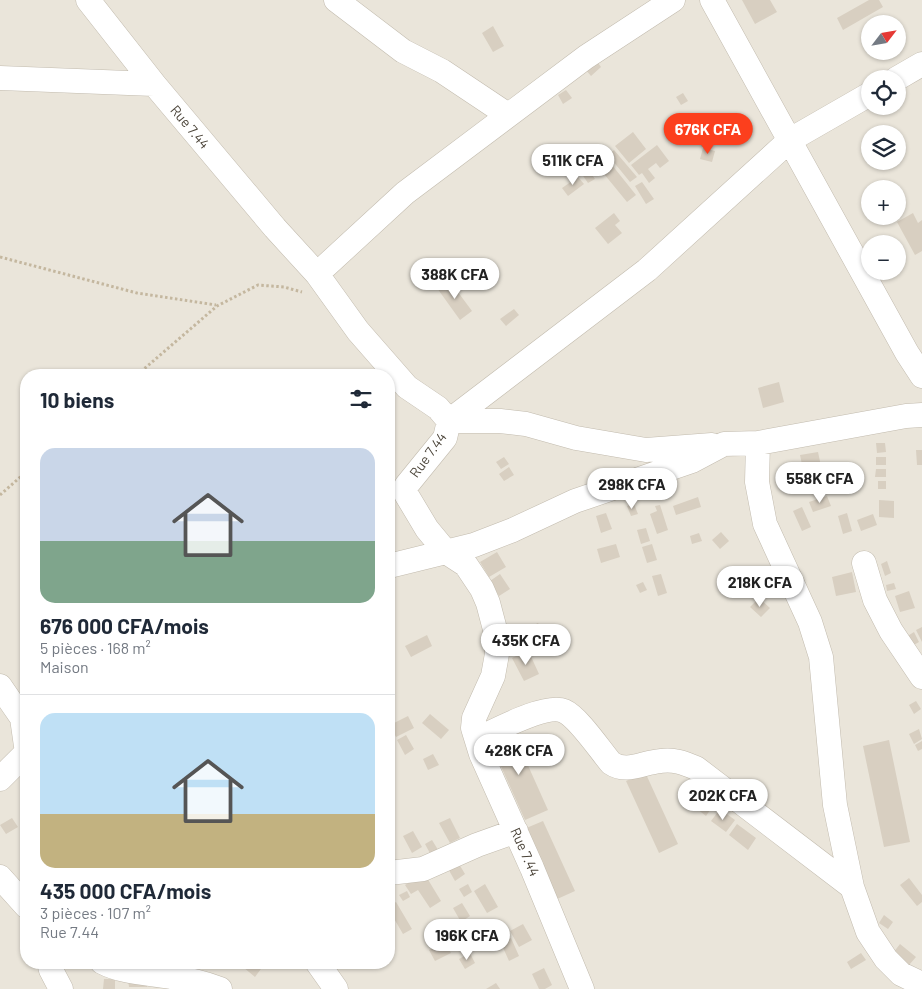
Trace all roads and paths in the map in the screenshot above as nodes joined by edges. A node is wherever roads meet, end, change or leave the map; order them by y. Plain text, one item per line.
1 (88, 0) edge
2 (336, 0) edge
3 (673, 0) edge
4 (712, 0) edge
5 (922, 64) edge
6 (906, 73) edge
7 (0, 78) edge
8 (154, 84) junction
9 (861, 99) edge
10 (508, 115) junction
11 (790, 140) junction
12 (0, 257) edge
13 (318, 274) junction
14 (302, 292) dead end
15 (217, 306) junction
16 (144, 369) edge
17 (391, 369) edge
18 (395, 373) edge
19 (922, 376) edge
20 (922, 415) edge
21 (449, 421) junction
22 (758, 443) junction
23 (724, 444) junction
24 (20, 477) edge
25 (0, 495) edge
26 (446, 552) junction
27 (864, 563) dead end
28 (395, 565) edge
29 (922, 677) edge
30 (0, 686) edge
31 (20, 715) edge
32 (477, 739) junction
33 (20, 759) edge
34 (0, 778) edge
35 (516, 831) junction
36 (395, 872) edge
37 (0, 877) edge
38 (852, 887) junction
39 (20, 899) edge
40 (51, 969) edge
41 (122, 969) edge
42 (322, 969) edge
43 (922, 984) edge
44 (61, 989) edge
45 (220, 989) edge
46 (336, 989) edge
47 (582, 989) edge

1 - 8 street, Rue 7.44
2 - 10 street
3 - 10 street
4 - 11 street
5 - 6 street
7 - 8 street
8 - 13 street, Rue 7.44
9 - 11 street
10 - 13 street
11 - 19 street
11 - 21 street
12 - 15 path
13 - 17 street, Rue 7.44
14 - 15 path
15 - 16 path
18 - 21 street, Rue 7.44
20 - 22 street
21 - 23 street
21 - 26 street, Rue 7.44
22 - 23 street
22 - 38 street
23 - 26 street
24 - 25 path
26 - 28 street
26 - 32 street, Rue 7.44
27 - 29 street
30 - 31 street
32 - 35 street, Rue 7.44
32 - 38 street
33 - 34 street
35 - 36 street
35 - 47 street, Rue 7.44
37 - 39 street
38 - 43 street
40 - 44 street
41 - 45 street
42 - 46 street

